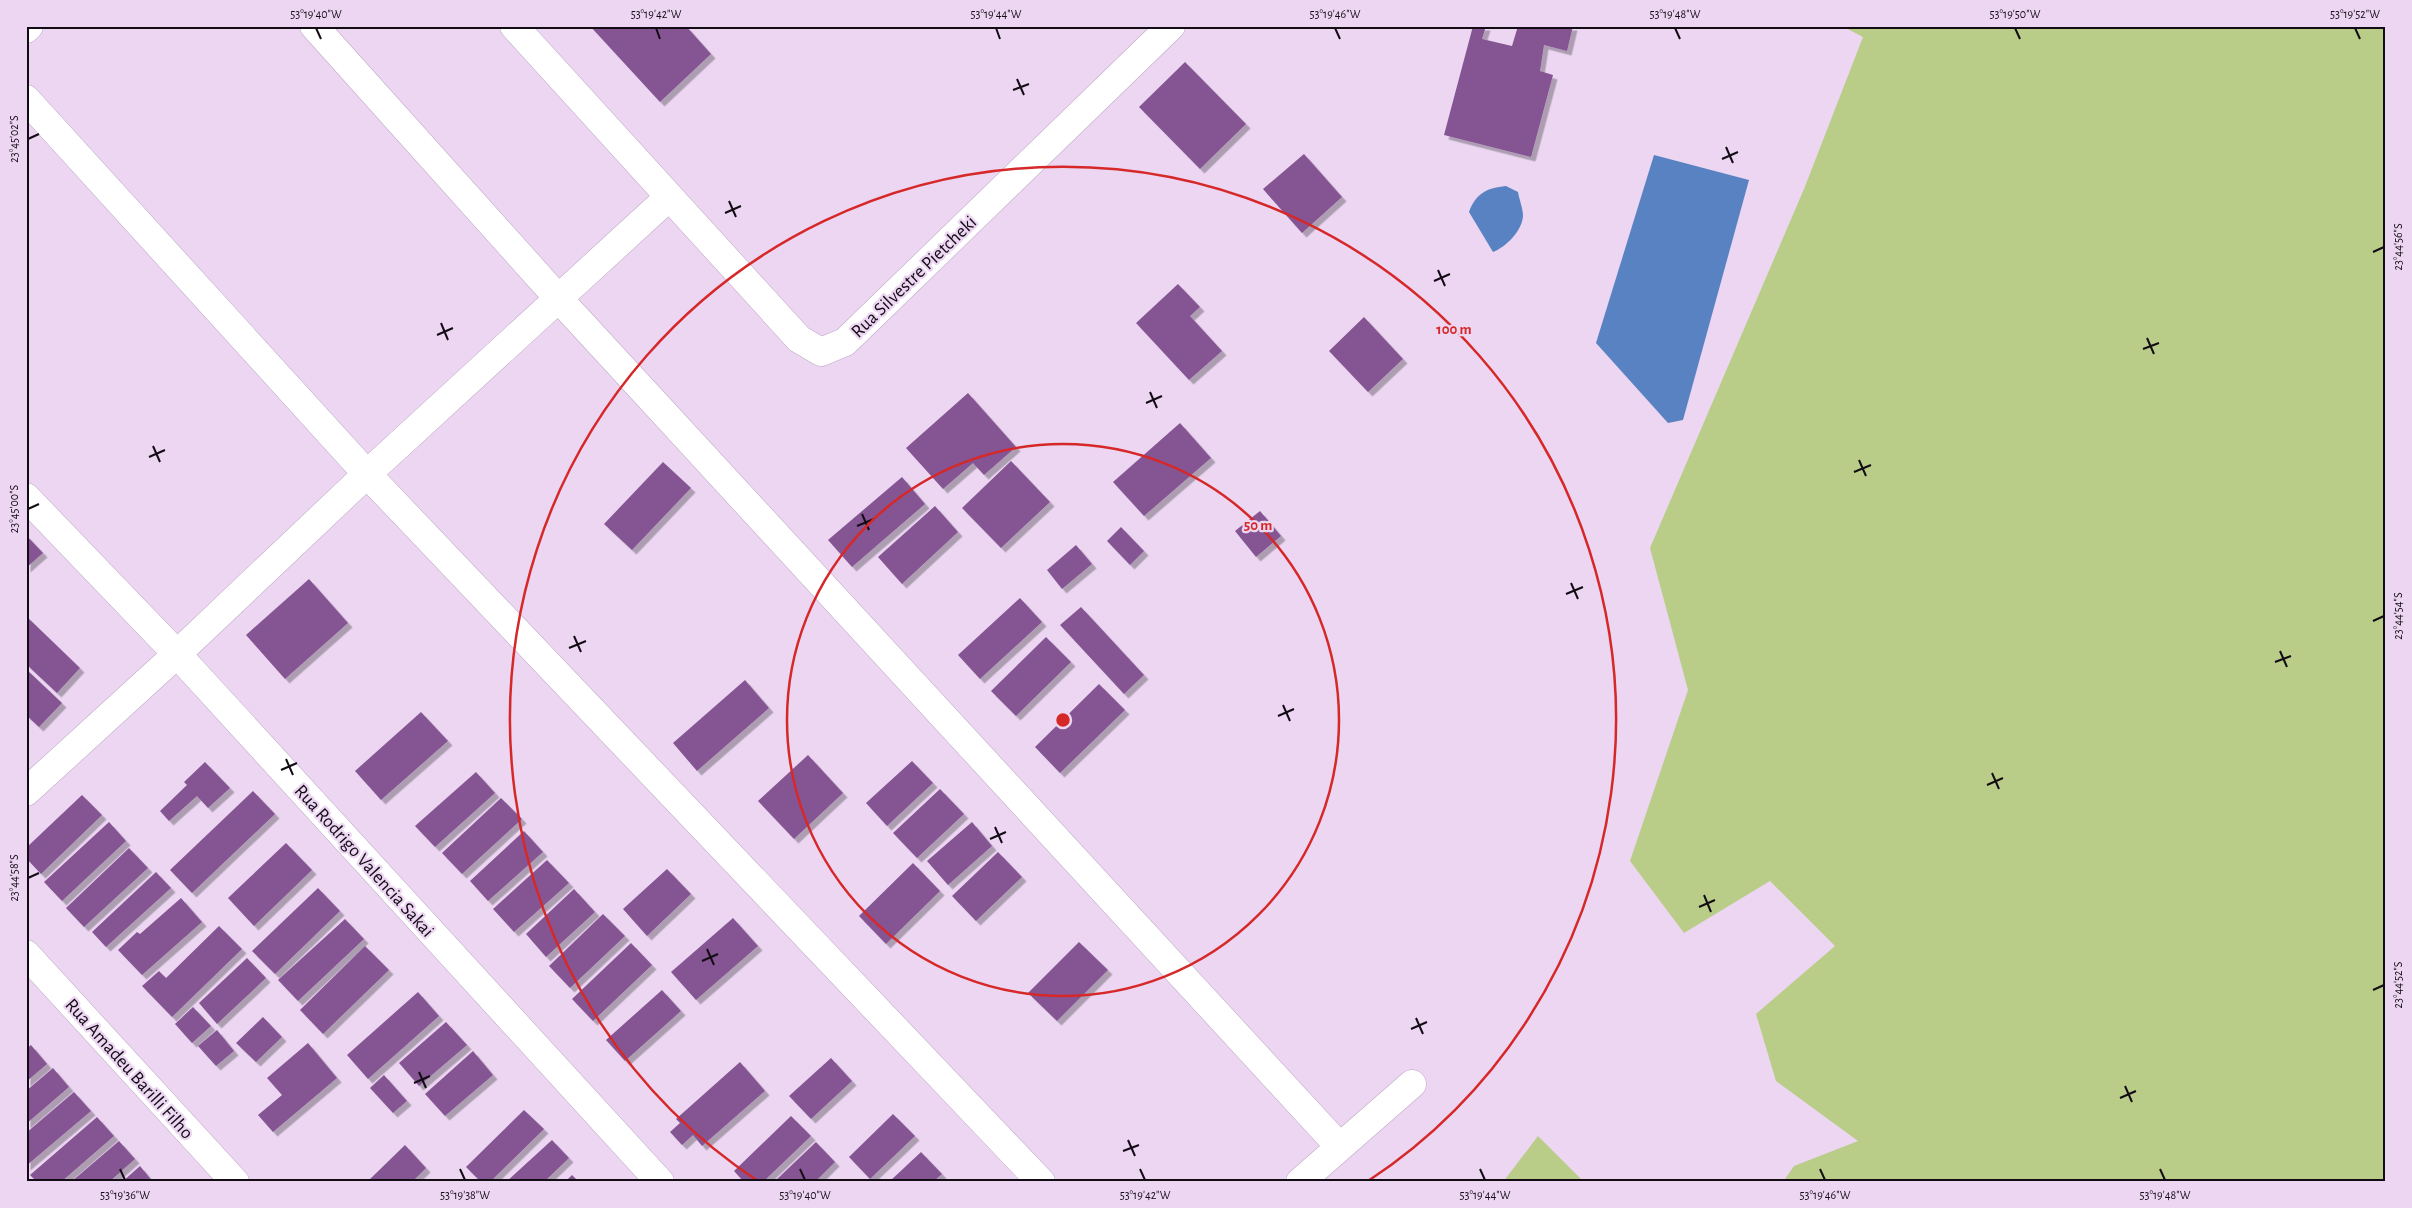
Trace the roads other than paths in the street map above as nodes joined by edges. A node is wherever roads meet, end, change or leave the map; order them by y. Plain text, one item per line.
1 (29, 26) edge
2 (314, 26) edge
3 (514, 26) edge
4 (1171, 26) edge
5 (26, 29) edge
6 (26, 99) edge
7 (669, 197) junction
8 (559, 299) junction
9 (367, 474) junction
10 (26, 496) edge
11 (177, 654) junction
12 (26, 792) edge
13 (26, 954) edge
14 (1412, 1084) dead end
15 (1339, 1146) junction
16 (235, 1182) edge
17 (660, 1182) edge
18 (1041, 1182) edge
19 (1300, 1182) edge

1 - 5 street
2 - 8 street
3 - 7 street, Rua Silvestre Pietcheki
4 - 7 street, Rua Silvestre Pietcheki
6 - 9 street
7 - 8 street
8 - 9 street
8 - 15 street
9 - 11 street
9 - 18 street
10 - 11 street, Rua Rodrigo Valencia Sakai
11 - 12 street
11 - 17 street, Rua Rodrigo Valencia Sakai
13 - 16 street, Rua Amadeu Barilli Filho
14 - 15 street
15 - 19 street

